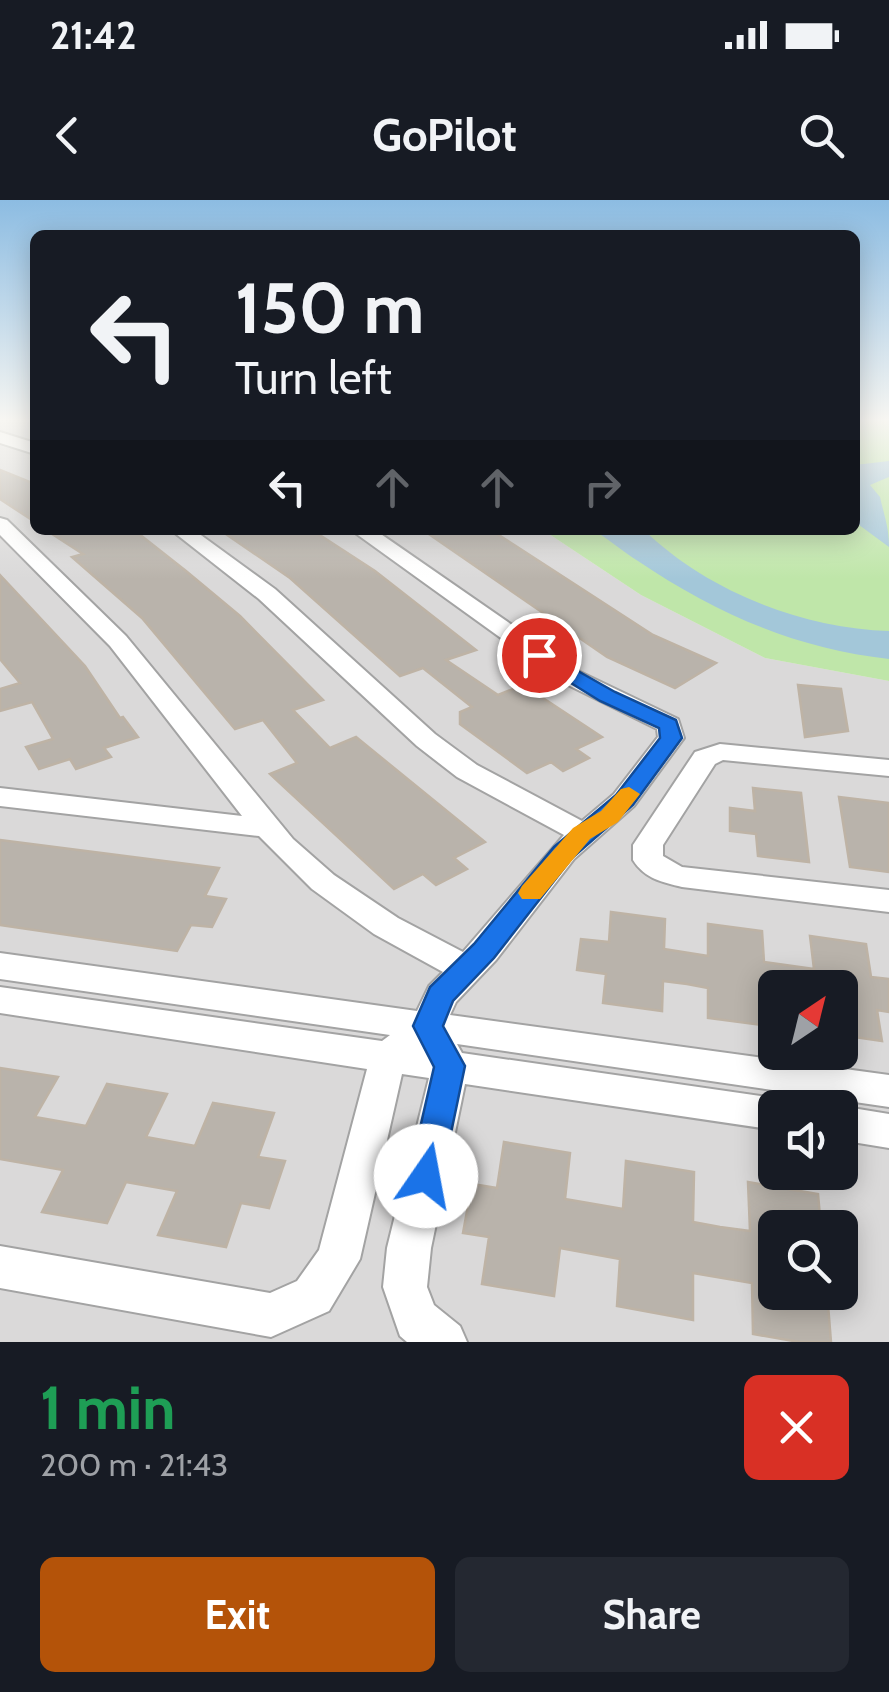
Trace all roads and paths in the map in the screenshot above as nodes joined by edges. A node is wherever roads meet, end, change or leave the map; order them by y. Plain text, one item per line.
1 (0, 524) edge
2 (188, 535) edge
3 (369, 535) edge
4 (889, 768) edge
5 (0, 797) edge
6 (267, 828) junction
7 (582, 833) junction
8 (889, 902) edge
9 (0, 966) edge
10 (466, 969) junction
11 (0, 1000) edge
12 (428, 1026) junction
13 (388, 1057) junction
14 (450, 1066) junction
15 (889, 1091) edge
16 (758, 1111) edge
17 (858, 1126) edge
18 (889, 1130) edge
19 (0, 1267) edge
20 (444, 1342) edge

1 - 6 street
2 - 7 street
3 - 7 street
4 - 8 street
5 - 6 street
6 - 10 street
7 - 10 street
9 - 12 street
10 - 12 street
11 - 13 street
12 - 13 street
12 - 14 street
12 - 15 street
13 - 14 street
13 - 19 street
14 - 16 street
14 - 20 street
17 - 18 street

